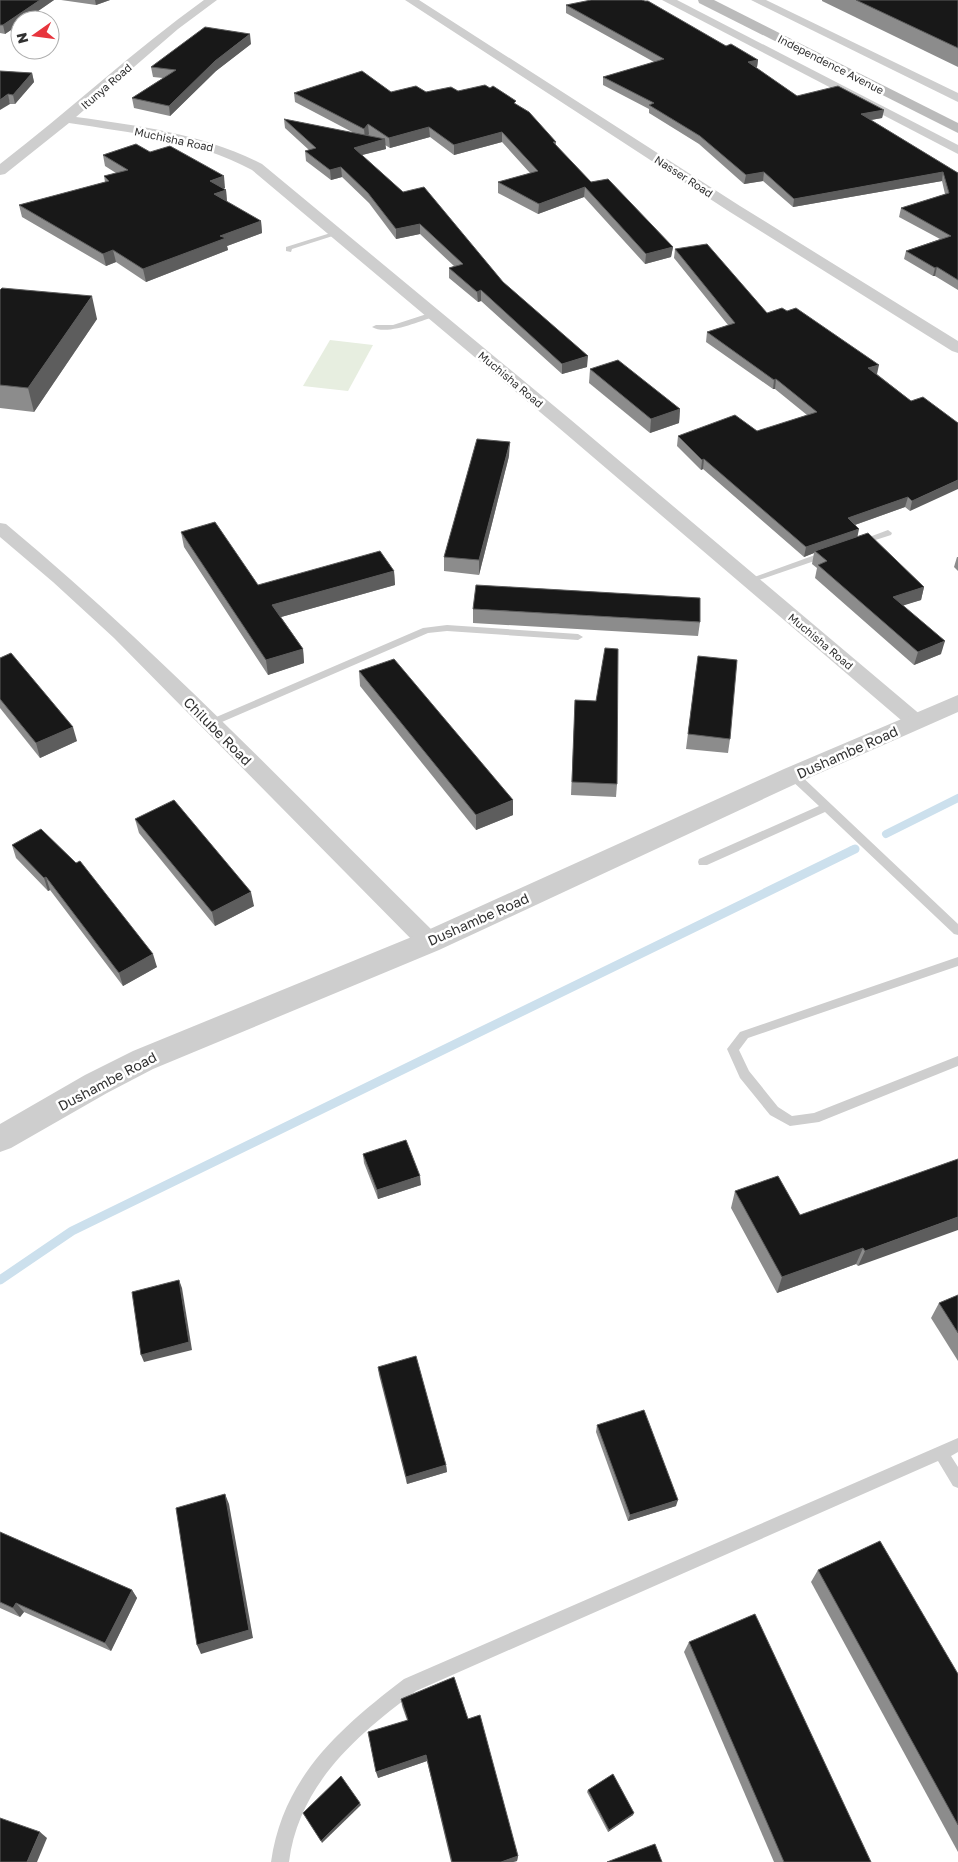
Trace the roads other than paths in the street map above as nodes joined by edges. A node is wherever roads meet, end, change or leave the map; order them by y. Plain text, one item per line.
1 (211, 0) edge
2 (412, 0) edge
3 (668, 0) edge
4 (704, 0) edge
5 (726, 0) edge
6 (757, 0) edge
7 (958, 98) edge
8 (958, 116) edge
9 (66, 119) junction
10 (958, 129) edge
11 (958, 150) edge
12 (0, 171) edge
13 (337, 233) junction
14 (288, 251) dead end
15 (433, 314) junction
16 (376, 327) dead end
17 (958, 348) edge
18 (0, 528) edge
19 (888, 533) dead end
20 (851, 546) edge
21 (833, 552) edge
22 (750, 580) junction
23 (578, 637) dead end
24 (958, 702) edge
25 (915, 721) junction
26 (211, 723) junction
27 (793, 775) junction
28 (826, 807) junction
29 (703, 862) dead end
30 (958, 931) edge
31 (429, 942) junction
32 (958, 961) edge
33 (958, 1061) edge
34 (0, 1139) edge
35 (958, 1445) edge
36 (942, 1455) junction
37 (958, 1481) edge
38 (280, 1862) edge

1 - 9 street, Itunya Road
2 - 17 street, Nasser Road
3 - 11 street
4 - 10 main road, Independence Avenue
5 - 8 main road, Independence Avenue
6 - 7 street
9 - 12 street, Itunya Road
9 - 13 street, Muchisha Road
13 - 14 lane
13 - 15 street, Muchisha Road
15 - 16 lane
15 - 22 street, Muchisha Road
18 - 26 street, Chilube Road
19 - 20 lane
21 - 22 lane
22 - 25 street, Muchisha Road
23 - 26 lane
24 - 25 street, Dushambe Road
25 - 27 street, Dushambe Road
26 - 31 street, Chilube Road
27 - 28 lane
27 - 31 street, Dushambe Road
28 - 29 lane
28 - 30 lane
31 - 34 street, Dushambe Road
32 - 33 lane
35 - 36 lane
36 - 37 lane
36 - 38 lane

